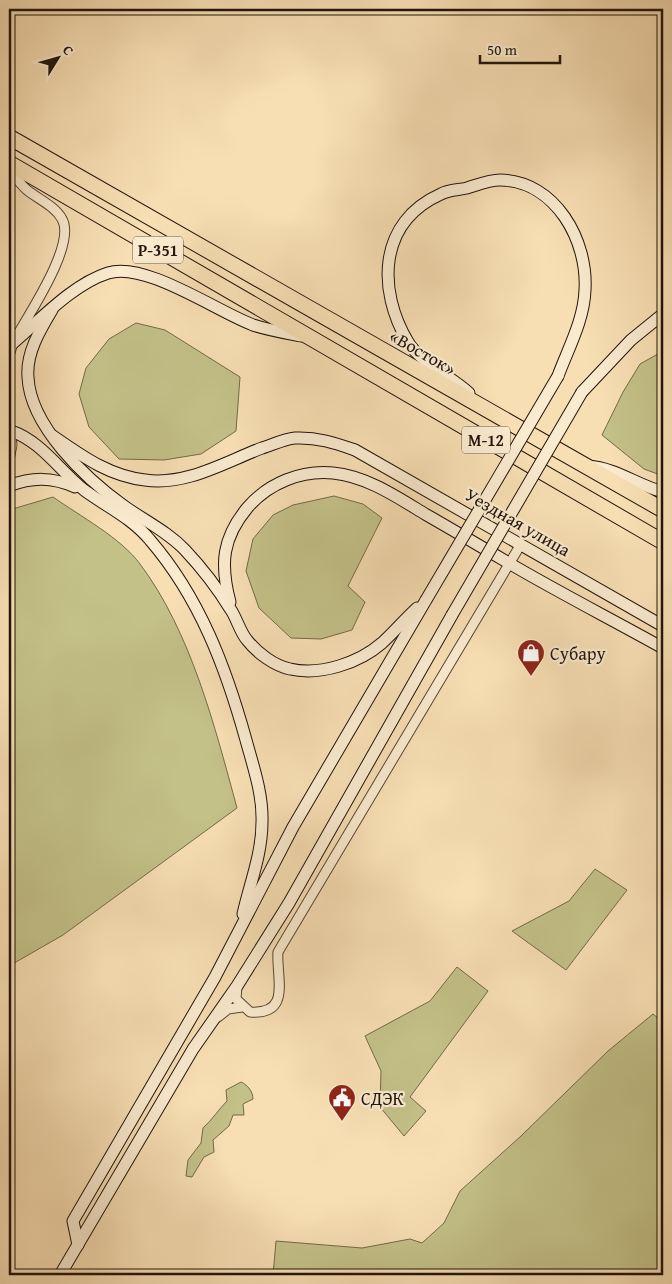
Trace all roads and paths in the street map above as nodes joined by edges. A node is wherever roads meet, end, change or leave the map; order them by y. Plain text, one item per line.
1 (9, 137) edge
2 (9, 163) edge
3 (9, 170) edge
4 (165, 227) joint
5 (52, 310) junction
6 (663, 314) edge
7 (308, 338) junction
8 (13, 343) junction
9 (9, 356) edge
10 (484, 408) junction
11 (10, 427) edge
12 (53, 436) junction
13 (9, 460) edge
14 (586, 466) junction
15 (9, 486) edge
16 (86, 491) junction
17 (663, 492) edge
18 (125, 507) junction
19 (663, 510) edge
20 (663, 542) edge
21 (521, 544) junction
22 (509, 564) junction
23 (426, 600) junction
24 (232, 611) junction
25 (663, 626) edge
26 (663, 648) edge
27 (238, 932) junction
28 (237, 986) junction
29 (242, 1007) junction
30 (213, 1021) junction
31 (78, 1245) junction
32 (60, 1275) edge

1 - 4 highway, Р-351
2 - 7 highway, Р-351
3 - 8 street
4 - 10 highway, «Восток» / М-12
5 - 7 street
5 - 8 street
5 - 12 street
6 - 28 street, bridge
7 - 20 highway, М-12
8 - 9 street
10 - 14 highway, «Восток» / М-12
10 - 23 street, bridge
11 - 13 street
11 - 16 street
12 - 18 street
12 - 21 street, Уездная улица
14 - 17 street
14 - 19 highway, «Восток» / М-12
15 - 16 street
16 - 18 street
16 - 27 street
18 - 24 street
21 - 22 street
21 - 25 street, Уездная улица
22 - 24 street
22 - 26 street
22 - 29 street
23 - 24 street
23 - 27 street
27 - 31 street
28 - 29 street
28 - 30 street
29 - 30 street
30 - 31 street
31 - 32 street

